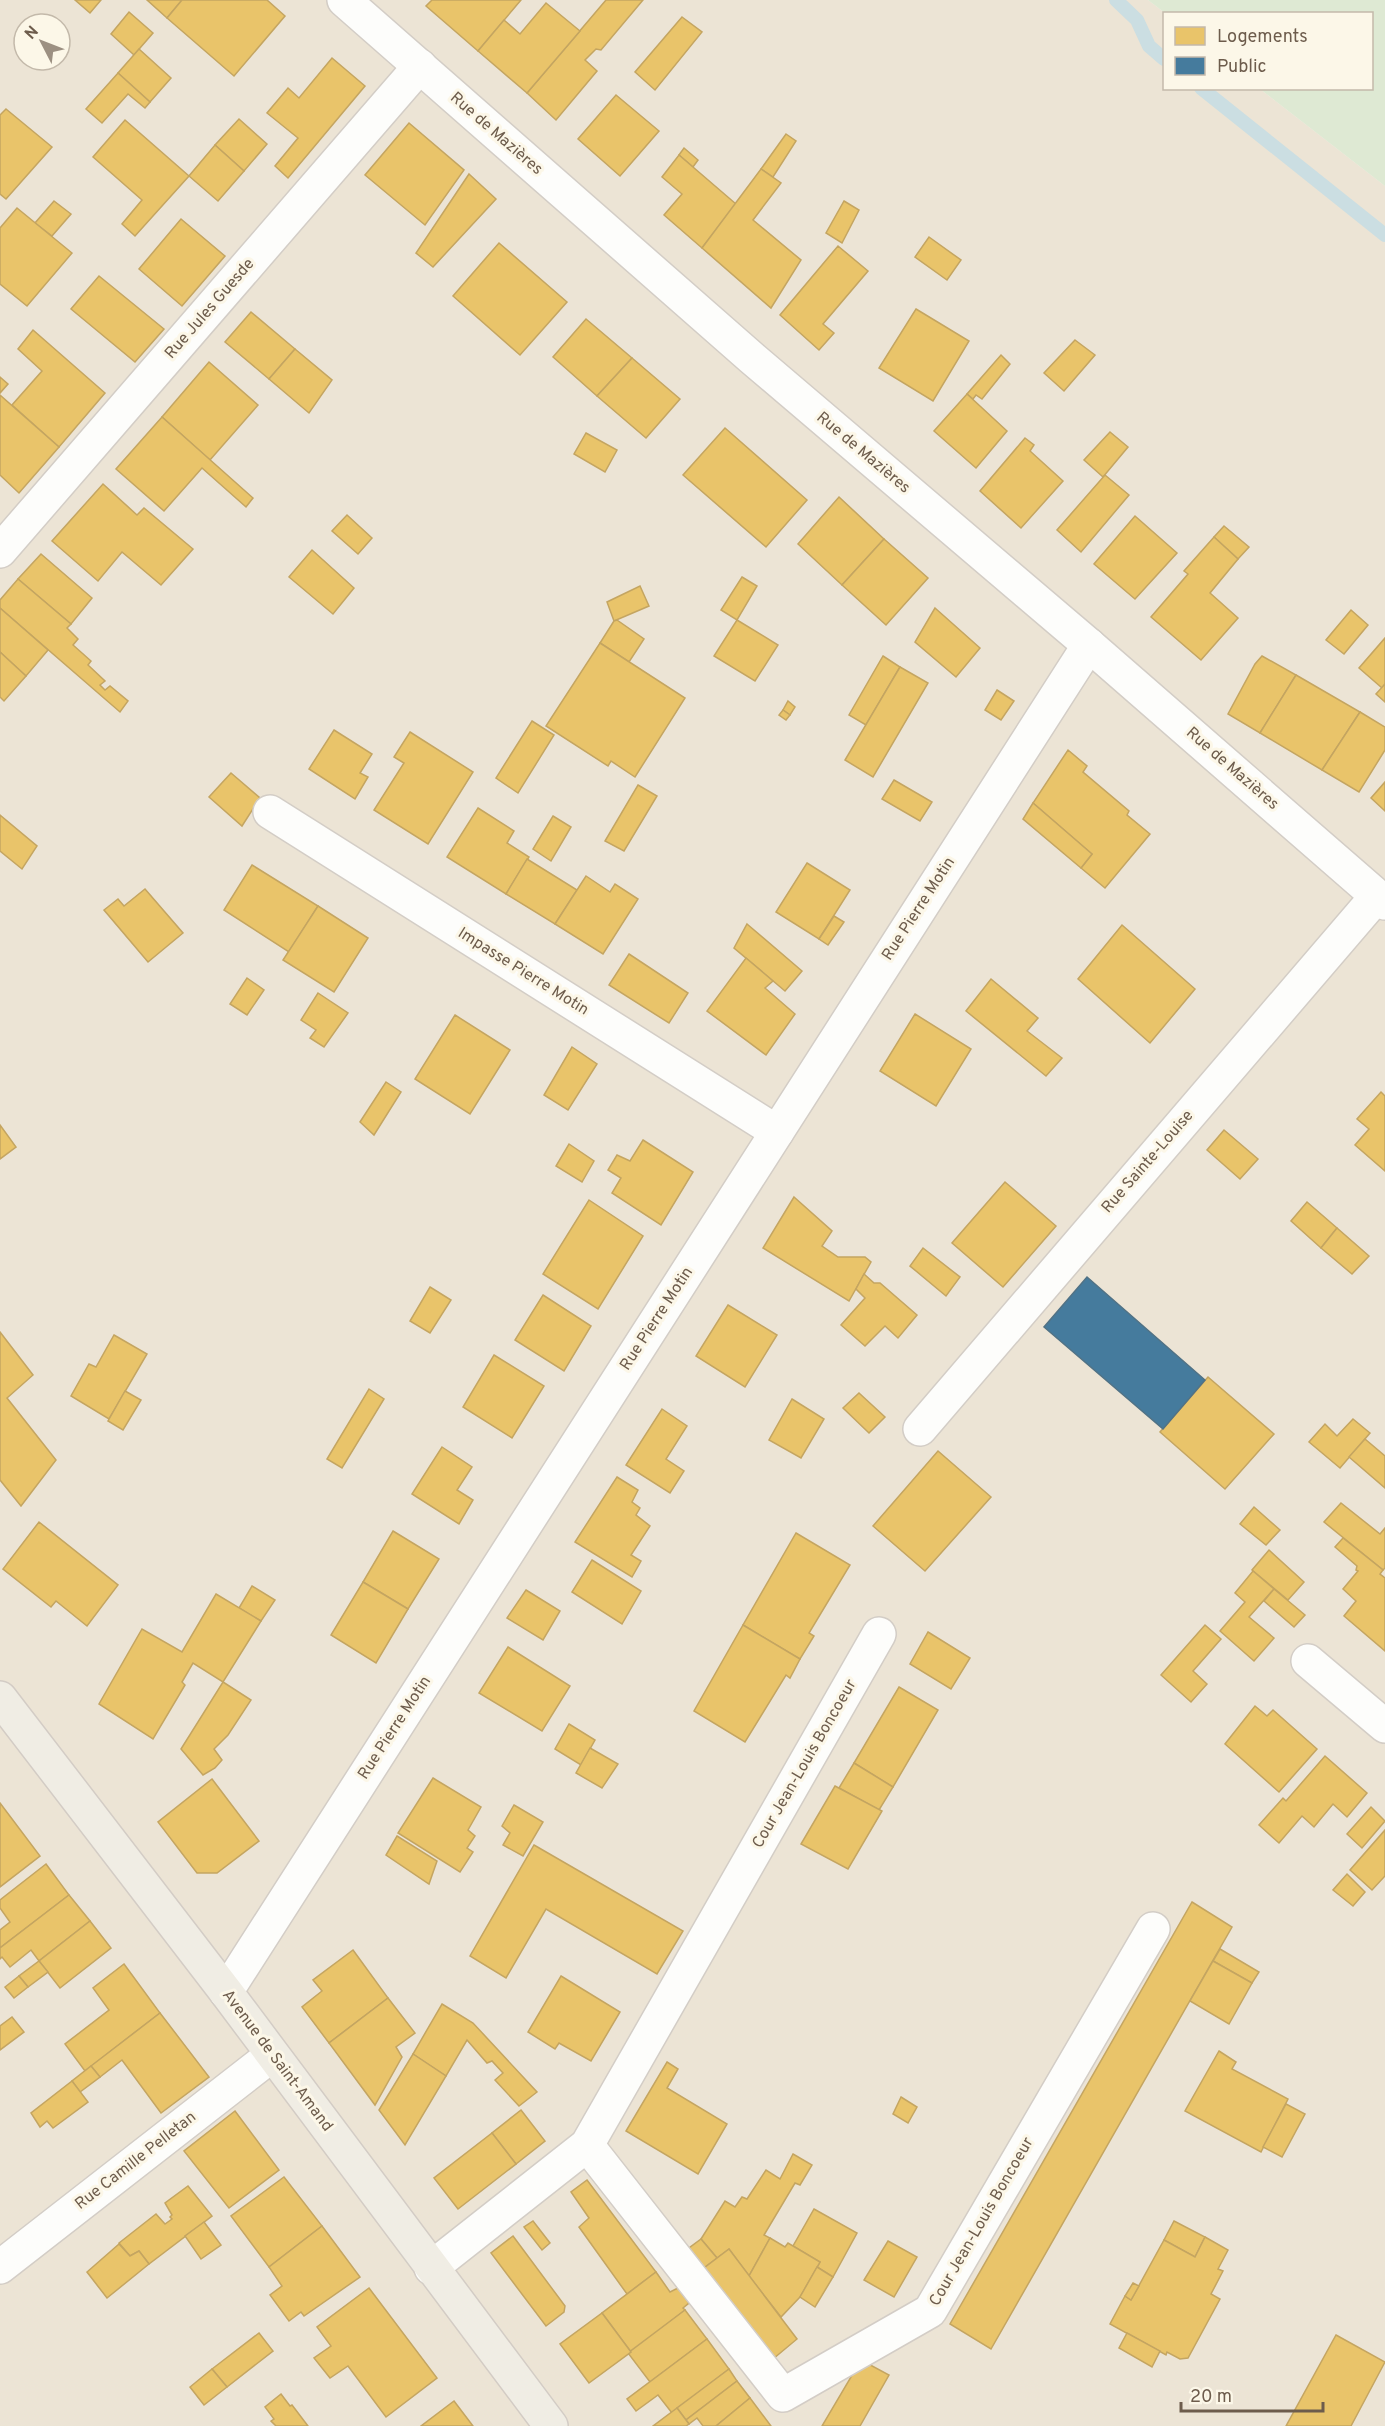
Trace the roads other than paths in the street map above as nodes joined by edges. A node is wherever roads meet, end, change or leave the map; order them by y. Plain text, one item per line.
1 (344, 0) edge
2 (420, 66) junction
3 (0, 551) edge
4 (1089, 645) junction
5 (270, 812) dead end
6 (1381, 899) edge
7 (777, 1132) junction
8 (920, 1429) dead end
9 (879, 1634) dead end
10 (1308, 1661) dead end
11 (0, 1698) edge
12 (1385, 1726) edge
13 (1154, 1929) dead end
14 (226, 1992) junction
15 (272, 2055) junction
16 (587, 2145) junction
17 (0, 2267) edge
18 (431, 2268) junction
19 (550, 2426) edge

1 - 2 street, Rue de Mazières
2 - 3 street, Rue Jules Guesde
2 - 4 street, Rue de Mazières
4 - 6 street, Rue de Mazières
4 - 7 street, Rue Pierre Motin
5 - 7 street, Impasse Pierre Motin
6 - 8 street, Rue Sainte-Louise
7 - 14 street, Rue Pierre Motin
9 - 16 street, Cour Jean-Louis Boncoeur
10 - 12 street
11 - 14 main road, Avenue de Saint-Amand
13 - 16 street, Cour Jean-Louis Boncoeur
14 - 15 main road, Avenue de Saint-Amand
15 - 17 street, Rue Camille Pelletan
15 - 18 main road, Avenue de Saint-Amand
16 - 18 street, Cour Jean-Louis Boncoeur
18 - 19 main road, Avenue de Saint-Amand

